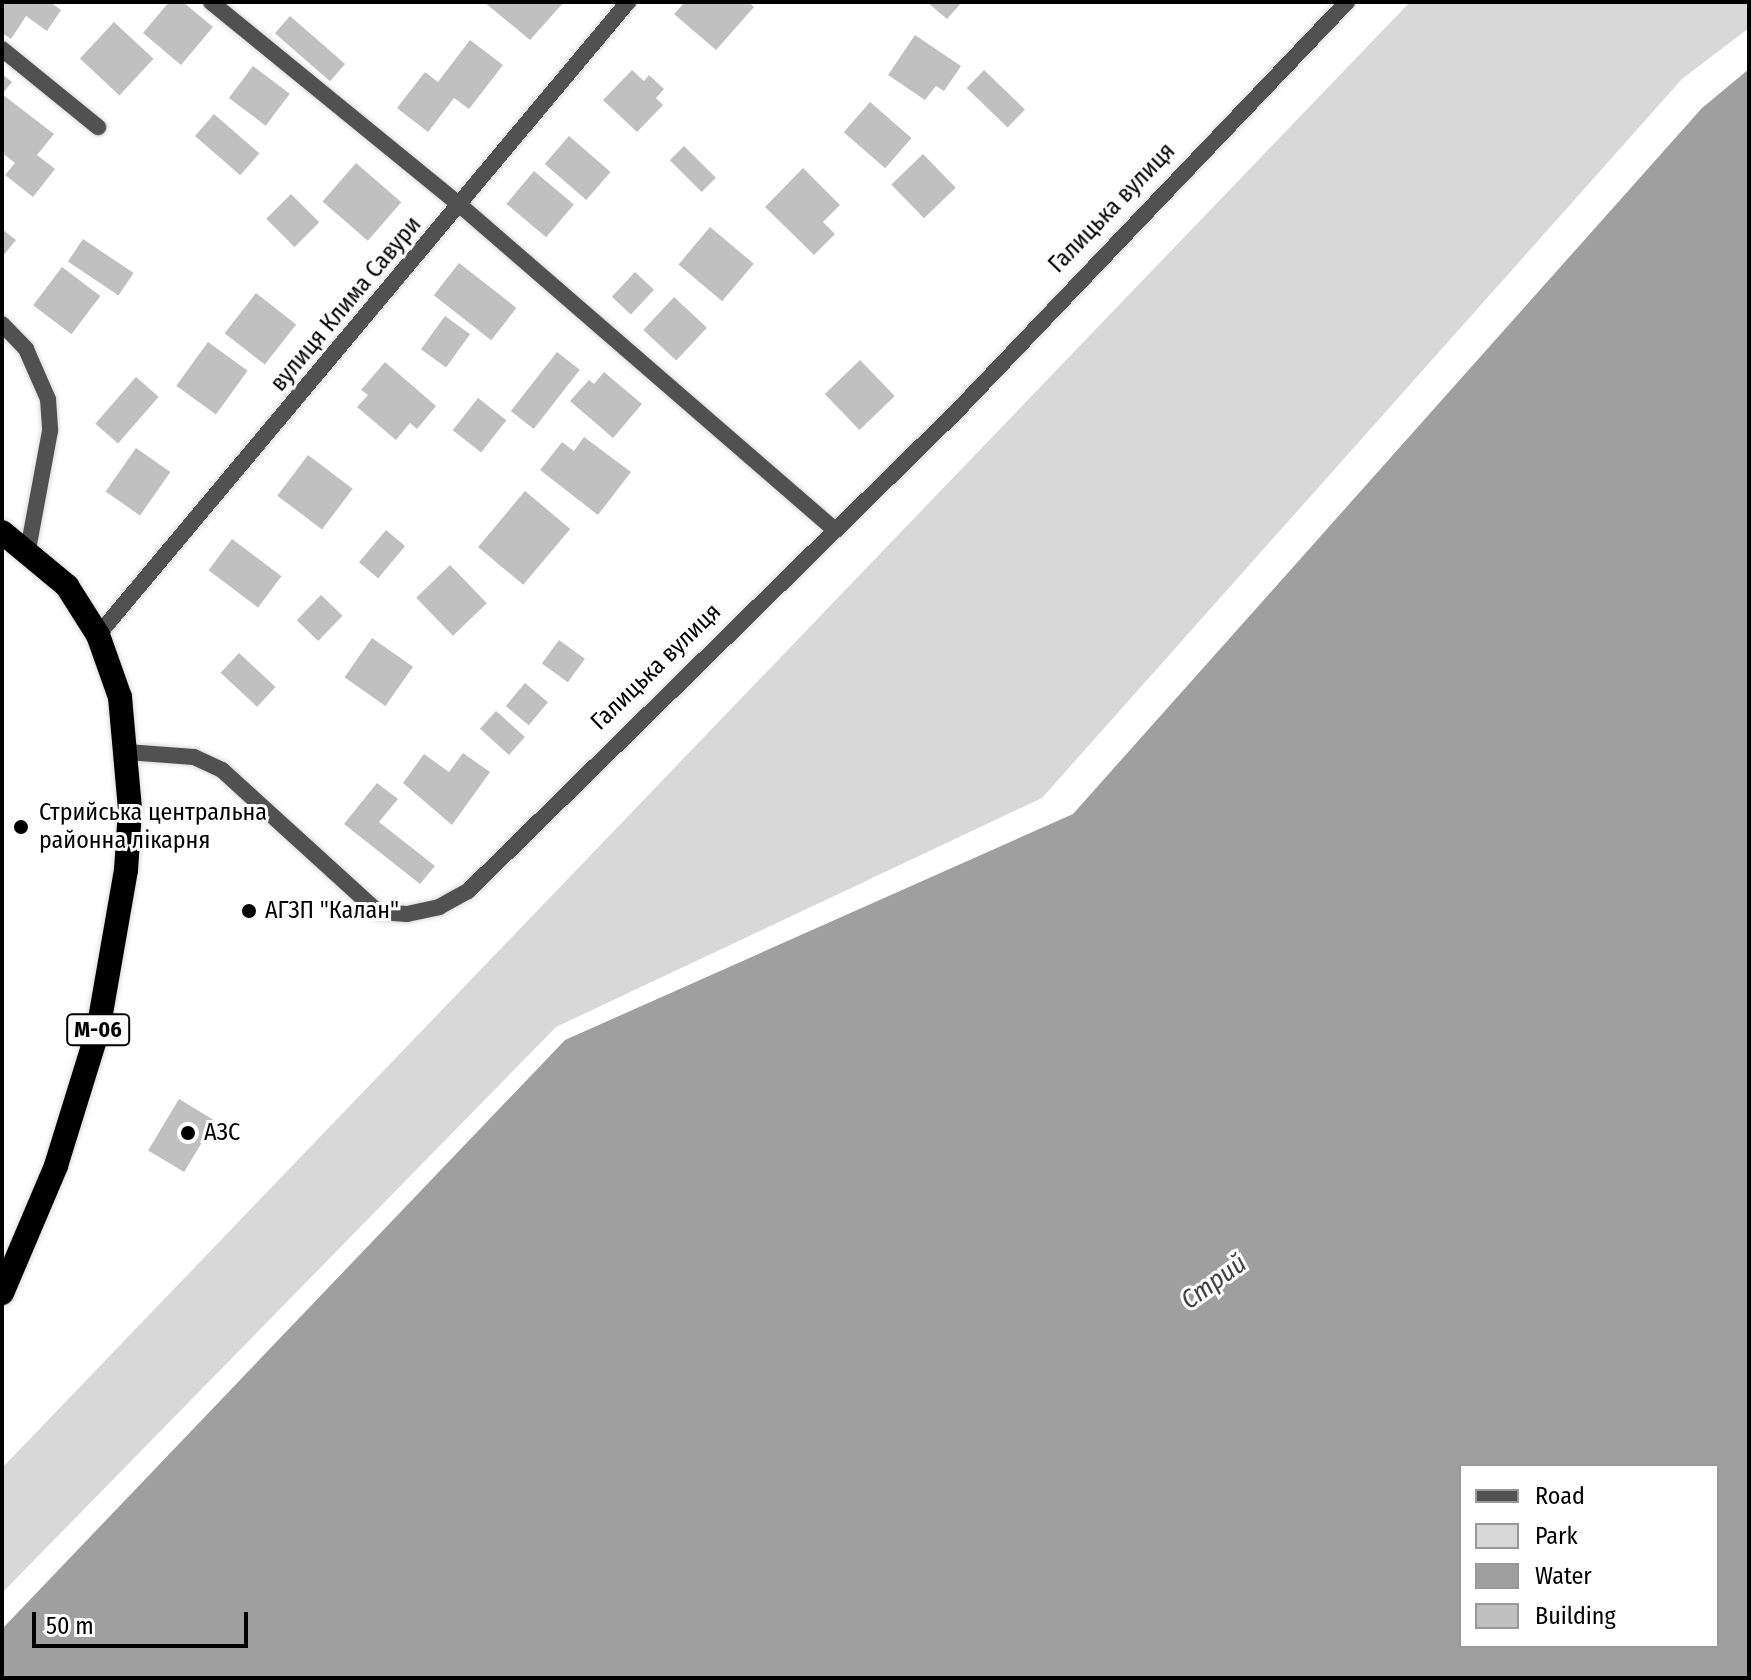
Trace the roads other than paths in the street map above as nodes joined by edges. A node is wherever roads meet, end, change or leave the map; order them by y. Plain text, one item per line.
1 (211, 2) edge
2 (628, 2) edge
3 (1347, 2) edge
4 (2, 49) edge
5 (98, 127) dead end
6 (461, 206) junction
7 (2, 324) edge
8 (835, 530) junction
9 (2, 532) edge
10 (28, 550) junction
11 (98, 635) junction
12 (127, 752) junction
13 (2, 1293) edge

1 - 6 street
2 - 6 street, вулиця Клима Савури
3 - 8 street, Галицька вулиця
4 - 5 street
6 - 8 street
6 - 11 street, вулиця Клима Савури
7 - 10 street
8 - 12 street, Галицька вулиця
9 - 10 highway, М-06
10 - 11 highway, М-06
11 - 12 highway, М-06
12 - 13 highway, М-06

